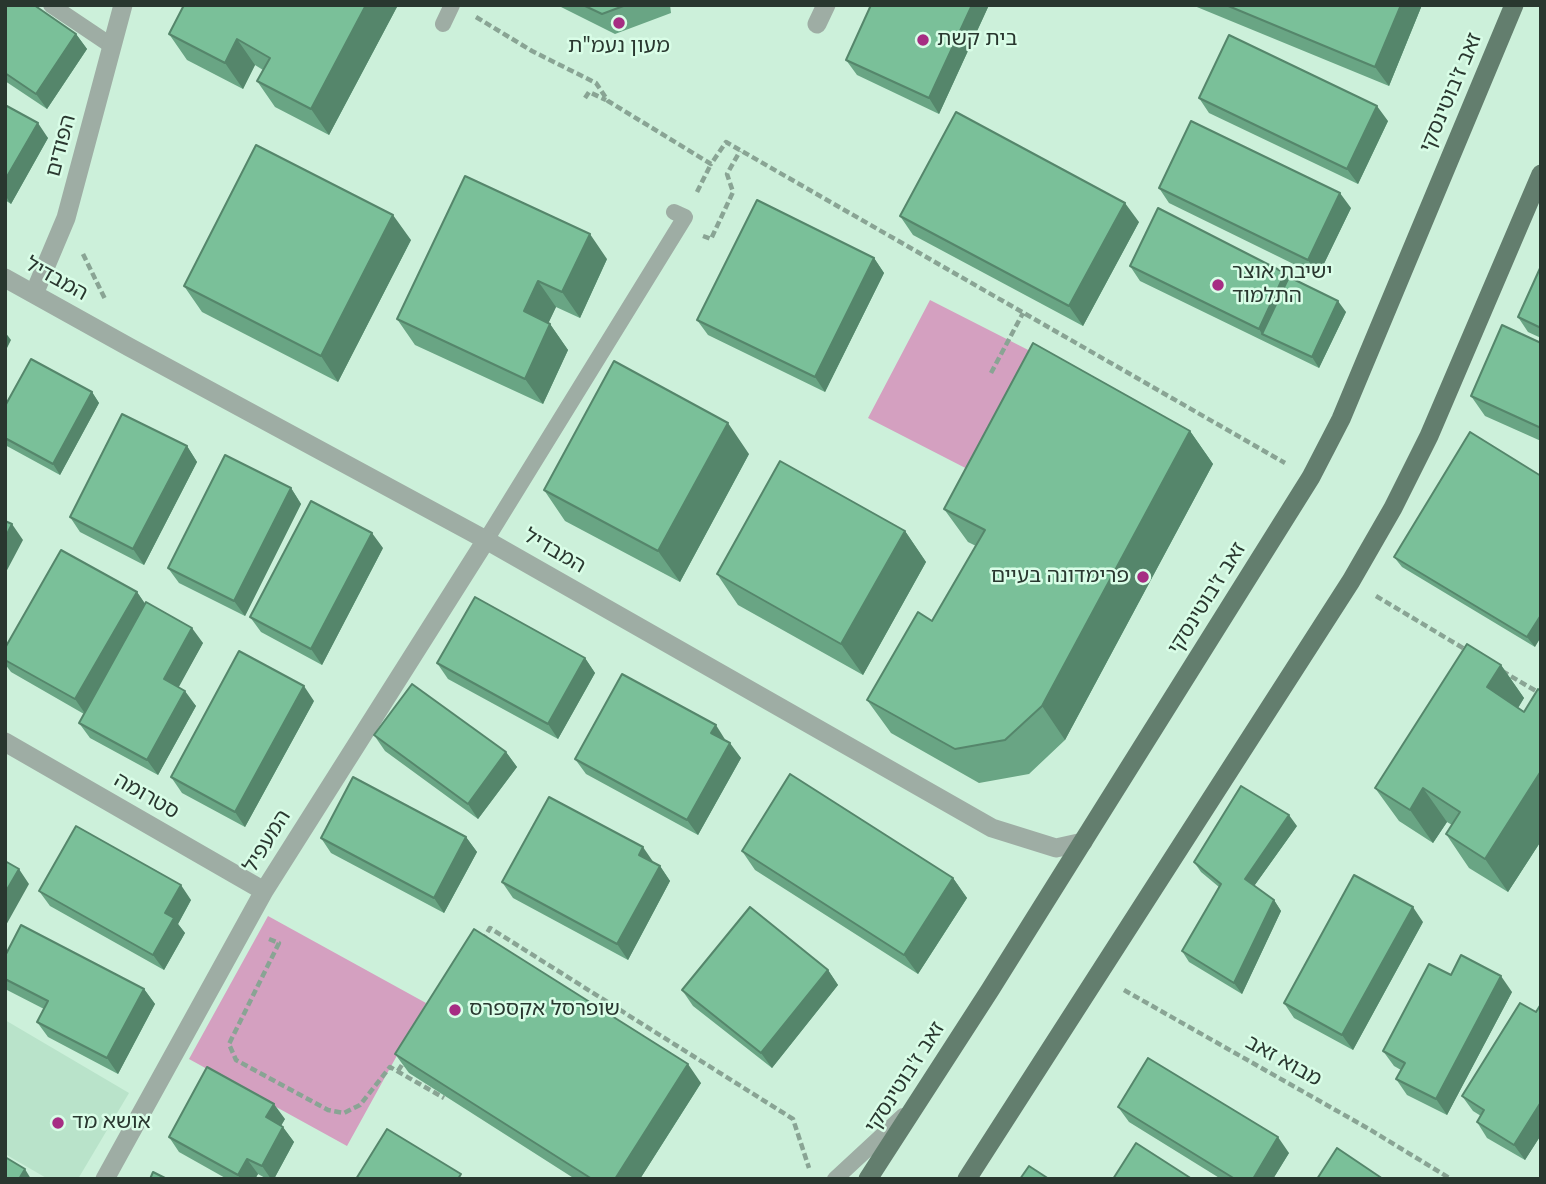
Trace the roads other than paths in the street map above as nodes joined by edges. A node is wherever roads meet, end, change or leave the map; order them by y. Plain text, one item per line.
1 (51, 5) edge
2 (123, 5) edge
3 (826, 5) edge
4 (1514, 5) edge
5 (459, 9) edge
6 (443, 24) dead end
7 (817, 24) dead end
8 (112, 46) junction
9 (1541, 174) edge
10 (674, 212) dead end
11 (5, 278) edge
12 (34, 295) junction
13 (486, 540) junction
14 (5, 742) edge
15 (1083, 842) junction
16 (264, 891) junction
17 (918, 1102) junction
18 (105, 1179) edge
19 (835, 1179) edge
20 (868, 1179) edge
21 (967, 1179) edge

1 - 8 lane
2 - 8 street, הפודים
3 - 7 street
4 - 15 main road, זאב ז'בוטינסקי
5 - 6 lane
8 - 12 street, הפודים
9 - 21 main road
10 - 13 lane
11 - 12 street, המבדיל
12 - 13 street, המבדיל
13 - 15 street, המבדיל
13 - 16 street, המעפיל
14 - 16 street, סטרומה
15 - 17 main road, זאב ז'בוטינסקי
16 - 18 street, המעפיל
17 - 19 lane
17 - 20 main road, זאב ז'בוטינסקי

